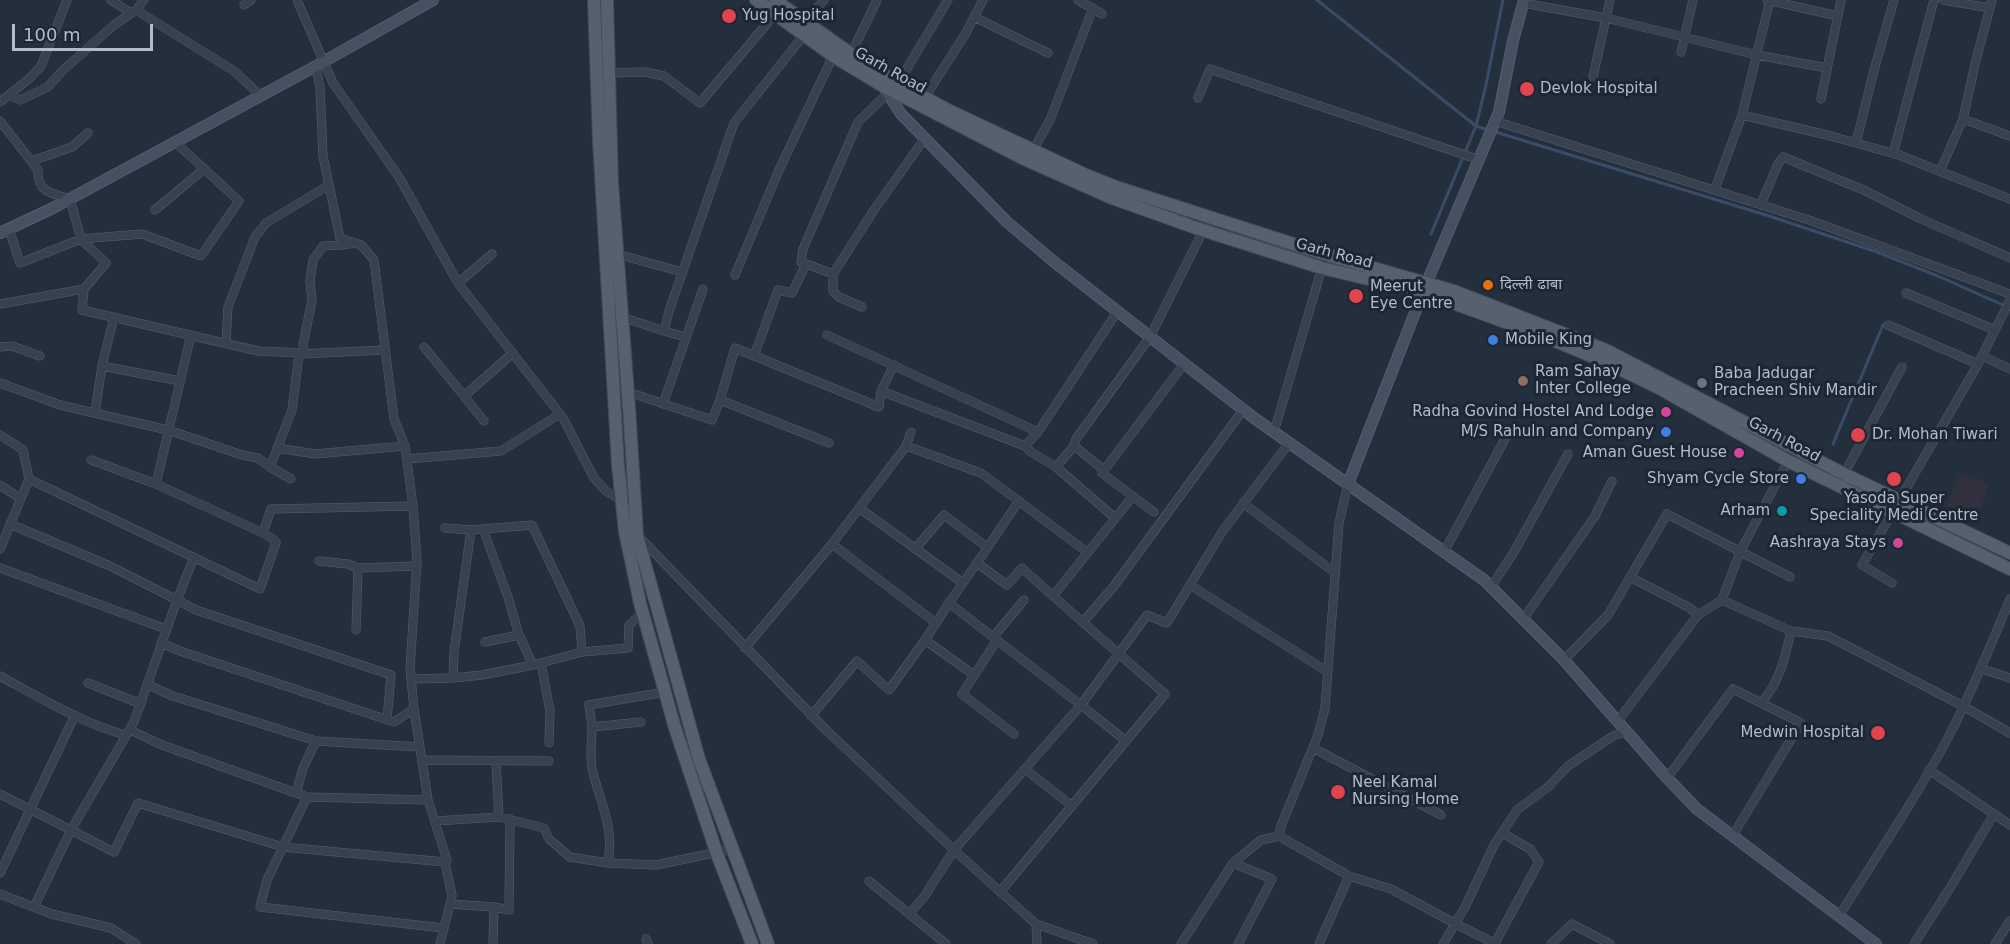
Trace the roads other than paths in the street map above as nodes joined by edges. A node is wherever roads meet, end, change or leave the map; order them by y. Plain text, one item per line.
1 (67, 0) edge
2 (111, 0) edge
3 (144, 0) edge
4 (297, 0) edge
5 (433, 0) edge
6 (594, 0) edge
7 (608, 0) edge
8 (756, 0) edge
9 (775, 0) edge
10 (824, 0) edge
11 (878, 0) edge
12 (948, 0) edge
13 (983, 0) edge
14 (1078, 0) edge
15 (1610, 0) edge
16 (1693, 0) edge
17 (1769, 0) edge
18 (1841, 0) edge
19 (1894, 0) edge
20 (1934, 0) edge
21 (1944, 0) edge
22 (1523, 2) edge
23 (1991, 4) edge
24 (1093, 8) junction
25 (134, 11) junction
26 (775, 14) junction
27 (1102, 14) dead end
28 (1838, 16) junction
29 (974, 17) junction
30 (1606, 18) junction
31 (805, 21) junction
32 (804, 35) junction
33 (1685, 36) junction
34 (1681, 52) dead end
35 (1048, 53) dead end
36 (851, 54) junction
37 (1757, 55) junction
38 (833, 56) junction
39 (320, 64) junction
40 (1827, 68) junction
41 (609, 73) junction
42 (1593, 77) dead end
43 (889, 86) junction
44 (9, 95) junction
45 (261, 96) junction
46 (925, 97) junction
47 (1198, 98) dead end
48 (1821, 99) dead end
49 (0, 102) edge
50 (1742, 115) junction
51 (1964, 119) junction
52 (0, 121) edge
53 (1495, 121) junction
54 (88, 133) dead end
55 (2010, 136) edge
56 (925, 138) junction
57 (604, 141) junction
58 (175, 142) junction
59 (1003, 142) junction
60 (1856, 144) junction
61 (1033, 150) junction
62 (1893, 154) junction
63 (1480, 160) junction
64 (32, 161) junction
65 (204, 169) junction
66 (1940, 171) junction
67 (1087, 181) junction
68 (329, 185) junction
69 (1715, 189) junction
70 (1131, 198) junction
71 (2010, 198) edge
72 (70, 199) junction
73 (1761, 204) junction
74 (155, 210) dead end
75 (4, 231) edge
76 (1203, 231) junction
77 (81, 239) junction
78 (354, 243) junction
79 (492, 254) dead end
80 (611, 254) junction
81 (1326, 254) junction
82 (2010, 258) edge
83 (806, 264) junction
84 (1322, 268) junction
85 (682, 272) junction
86 (832, 274) junction
87 (735, 275) dead end
88 (458, 283) junction
89 (1425, 287) junction
90 (84, 289) junction
91 (703, 289) dead end
92 (1906, 293) dead end
93 (2010, 294) edge
94 (2010, 300) edge
95 (0, 304) edge
96 (862, 308) dead end
97 (1118, 312) junction
98 (114, 317) junction
99 (622, 318) junction
100 (1888, 325) dead end
101 (1995, 330) junction
102 (664, 331) junction
103 (191, 335) junction
104 (827, 335) dead end
105 (1149, 337) junction
106 (685, 338) junction
107 (226, 343) junction
108 (0, 347) edge
109 (424, 347) dead end
110 (386, 350) junction
111 (513, 353) junction
112 (305, 354) junction
113 (1603, 355) junction
114 (40, 356) dead end
115 (754, 356) junction
116 (1982, 356) junction
117 (1184, 364) junction
118 (1978, 364) junction
119 (102, 366) junction
120 (894, 366) junction
121 (1902, 367) dead end
122 (2010, 369) edge
123 (180, 381) junction
124 (0, 383) edge
125 (881, 391) junction
126 (628, 392) junction
127 (464, 396) junction
128 (720, 400) junction
129 (663, 404) junction
130 (1243, 410) junction
131 (95, 412) junction
132 (560, 414) junction
133 (484, 422) dead end
134 (168, 430) junction
135 (911, 432) dead end
136 (1038, 432) junction
137 (1274, 432) junction
138 (0, 435) edge
139 (1506, 437) dead end
140 (1289, 442) junction
141 (829, 443) dead end
142 (405, 446) junction
143 (906, 446) junction
144 (1025, 446) junction
145 (1074, 446) junction
146 (277, 448) junction
147 (1795, 448) junction
148 (1568, 454) dead end
149 (91, 459) dead end
150 (407, 459) junction
151 (1788, 461) junction
152 (270, 467) junction
153 (1056, 467) junction
154 (1102, 473) junction
155 (1844, 474) junction
156 (29, 478) junction
157 (291, 479) dead end
158 (1612, 481) dead end
159 (156, 484) junction
160 (1348, 484) junction
161 (0, 485) edge
162 (1133, 496) junction
163 (21, 499) junction
164 (628, 500) junction
165 (1898, 500) junction
166 (1019, 501) junction
167 (1243, 503) junction
168 (413, 506) junction
169 (859, 508) junction
170 (1154, 512) dead end
171 (1892, 512) junction
172 (1931, 516) junction
173 (1115, 518) junction
174 (10, 524) junction
175 (445, 528) dead end
176 (1924, 528) junction
177 (483, 529) junction
178 (471, 530) junction
179 (263, 533) junction
180 (631, 533) junction
181 (832, 544) junction
182 (987, 547) junction
183 (0, 549) edge
184 (915, 549) junction
185 (1087, 552) junction
186 (1444, 552) junction
187 (1740, 552) junction
188 (2010, 554) edge
189 (194, 557) junction
190 (319, 561) dead end
191 (977, 563) junction
192 (417, 566) junction
193 (0, 568) edge
194 (358, 568) junction
195 (2010, 569) edge
196 (1335, 573) junction
197 (1630, 577) junction
198 (1790, 577) dead end
199 (963, 583) junction
200 (1892, 583) dead end
201 (1190, 585) junction
202 (1491, 586) junction
203 (1053, 596) junction
204 (2010, 599) edge
205 (177, 600) junction
206 (1024, 600) dead end
207 (1722, 600) junction
208 (950, 603) junction
209 (642, 612) junction
210 (1698, 615) junction
211 (1524, 618) junction
212 (1083, 622) junction
213 (936, 623) junction
214 (166, 629) junction
215 (356, 630) dead end
216 (1791, 632) junction
217 (519, 635) junction
218 (925, 640) junction
219 (997, 640) junction
220 (485, 642) dead end
221 (161, 643) junction
222 (745, 648) junction
223 (582, 652) junction
224 (1119, 654) junction
225 (1564, 660) junction
226 (537, 664) junction
227 (1982, 669) junction
228 (1328, 672) junction
229 (974, 675) junction
230 (0, 676) edge
231 (676, 676) junction
232 (453, 678) junction
233 (2010, 678) edge
234 (411, 679) junction
235 (88, 683) dead end
236 (147, 684) junction
237 (663, 686) junction
238 (1762, 702) junction
239 (141, 704) junction
240 (1081, 705) junction
241 (1964, 706) junction
242 (414, 709) junction
243 (75, 715) junction
244 (812, 716) junction
245 (387, 720) junction
246 (641, 722) dead end
247 (1617, 722) junction
248 (592, 727) junction
249 (128, 732) junction
250 (1625, 732) junction
251 (2010, 733) edge
252 (1014, 734) dead end
253 (316, 741) junction
254 (1126, 741) junction
255 (549, 743) dead end
256 (420, 747) junction
257 (1313, 748) junction
258 (422, 760) junction
259 (496, 761) junction
260 (549, 761) dead end
261 (1025, 769) junction
262 (1929, 770) junction
263 (1666, 778) junction
264 (297, 793) junction
265 (0, 794) edge
266 (307, 797) junction
267 (428, 800) junction
268 (1071, 806) junction
269 (31, 809) junction
270 (1994, 814) junction
271 (1441, 815) dead end
272 (499, 817) junction
273 (510, 819) junction
274 (435, 821) junction
275 (2010, 825) edge
276 (71, 830) junction
277 (1502, 833) junction
278 (1733, 835) junction
279 (1279, 836) junction
280 (283, 847) junction
281 (733, 849) junction
282 (954, 850) junction
283 (717, 854) junction
284 (445, 862) junction
285 (608, 863) junction
286 (1233, 863) junction
287 (0, 873) edge
288 (1349, 876) junction
289 (869, 881) dead end
290 (1000, 891) junction
291 (0, 894) edge
292 (450, 904) junction
293 (34, 907) junction
294 (494, 907) junction
295 (909, 914) junction
296 (1839, 916) junction
297 (2010, 921) edge
298 (1036, 924) junction
299 (1456, 924) junction
300 (443, 928) junction
301 (136, 944) edge
302 (440, 944) edge
303 (493, 944) edge
304 (752, 944) edge
305 (768, 944) edge
306 (946, 944) edge
307 (1037, 944) edge
308 (1092, 944) edge
309 (1181, 944) edge
310 (1239, 944) edge
311 (1319, 944) edge
312 (1443, 944) edge
313 (1496, 944) edge
314 (1551, 944) edge
315 (1610, 944) edge
316 (1876, 944) edge
317 (1914, 944) edge
318 (1995, 944) edge

1 - 44 street
2 - 25 street
3 - 25 street
4 - 39 street
5 - 39 street
6 - 57 main road
7 - 41 main road
8 - 26 main road, Garh Road
9 - 31 main road, Garh Road
10 - 31 street
11 - 36 street
12 - 43 street
13 - 29 street
14 - 24 street
15 - 30 street
16 - 33 street
17 - 28 street
17 - 37 street
18 - 28 street
19 - 60 street
20 - 62 street
21 - 23 street
22 - 30 street
22 - 53 street
23 - 51 street
24 - 27 street
24 - 61 street
25 - 44 street
25 - 45 street
26 - 32 main road, Garh Road
26 - 41 street
28 - 40 street
29 - 35 street
29 - 46 street
30 - 33 street
30 - 42 street
31 - 36 main road, Garh Road
32 - 38 main road, Garh Road
32 - 85 street
33 - 34 street
33 - 37 street
36 - 43 main road, Garh Road
37 - 40 street
37 - 50 street
38 - 43 main road, Garh Road
38 - 87 street
39 - 45 street
39 - 68 street
39 - 88 street
40 - 48 street
41 - 57 main road
43 - 46 main road, Garh Road
43 - 56 street
43 - 59 main road, Garh Road
43 - 83 street
44 - 49 street
45 - 58 street
46 - 59 main road, Garh Road
47 - 63 street
50 - 60 street
50 - 69 street
51 - 55 street
51 - 66 street
52 - 64 street
53 - 63 street
53 - 69 street
54 - 64 street
56 - 86 street
56 - 97 street
57 - 80 main road
58 - 65 street
58 - 72 street
59 - 61 main road, Garh Road
59 - 67 main road, Garh Road
60 - 62 street
61 - 67 main road, Garh Road
62 - 66 street
63 - 89 street
64 - 72 street
65 - 74 street
65 - 77 street
66 - 71 street
67 - 70 main road, Garh Road
68 - 78 street
68 - 107 street
69 - 73 street
70 - 76 main road, Garh Road
70 - 81 main road, Garh Road
72 - 75 street
72 - 77 street
73 - 82 street
73 - 93 street
75 - 77 street
76 - 84 main road, Garh Road
76 - 105 street
77 - 90 street
78 - 110 street
78 - 112 street
79 - 88 street
80 - 85 street
80 - 99 main road
80 - 164 main road
81 - 84 street
81 - 89 main road, Garh Road
83 - 86 street
83 - 115 street
84 - 89 main road, Garh Road
84 - 137 street
85 - 102 street
86 - 96 street
88 - 111 street
89 - 113 main road, Garh Road
89 - 160 street
90 - 95 street
90 - 98 street
91 - 106 street
92 - 101 street
94 - 101 street
97 - 105 street
97 - 136 street
98 - 103 street
98 - 119 street
99 - 102 street
99 - 126 main road
100 - 118 street
101 - 116 street
102 - 106 street
103 - 107 street
103 - 123 street
104 - 120 street
105 - 117 street
105 - 145 street
106 - 129 street
107 - 112 street
108 - 114 street
109 - 127 street
110 - 112 street
110 - 142 street
111 - 127 street
111 - 132 street
112 - 146 street
113 - 147 main road, Garh Road
113 - 151 main road, Garh Road
115 - 125 street
115 - 128 street
116 - 118 street
116 - 122 street
117 - 130 street
117 - 154 street
118 - 165 street
119 - 123 street
119 - 131 street
120 - 125 street
120 - 136 street
121 - 155 street
123 - 134 street
124 - 131 street
125 - 144 street
126 - 129 street
126 - 164 main road
127 - 133 street
128 - 129 street
128 - 141 street
130 - 137 street
130 - 212 street
131 - 134 street
132 - 150 street
132 - 164 street
134 - 152 street
134 - 159 street
135 - 143 street
136 - 144 street
137 - 140 street
138 - 156 street
139 - 186 street
140 - 160 street
140 - 167 street
142 - 146 street
142 - 150 street
143 - 166 street
143 - 169 street
144 - 153 street
145 - 153 street
145 - 154 street
146 - 152 street
147 - 151 main road
147 - 155 main road, Garh Road
148 - 202 street
149 - 159 street
150 - 168 street
151 - 171 main road, Garh Road
151 - 187 street
152 - 157 street
153 - 173 street
154 - 162 street
155 - 165 main road, Garh Road
156 - 163 street
156 - 189 street
158 - 211 street
159 - 179 street
160 - 186 street
160 - 196 street
161 - 163 street
162 - 170 street
162 - 173 street
163 - 174 street
164 - 180 main road
165 - 171 street
165 - 172 main road, Garh Road
166 - 182 street
166 - 185 street
167 - 196 street
167 - 201 street
168 - 179 street
168 - 192 street
169 - 181 street
169 - 184 street
171 - 176 main road, Garh Road
171 - 200 street
172 - 176 main road
172 - 188 main road, Garh Road
173 - 185 street
174 - 183 street
174 - 205 street
175 - 178 street
176 - 195 main road, Garh Road
177 - 178 street
177 - 217 street
177 - 223 street
178 - 232 street
179 - 189 street
180 - 209 main road
180 - 222 street
180 - 231 main road
181 - 213 street
181 - 222 street
182 - 184 street
182 - 191 street
184 - 199 street
185 - 203 street
186 - 202 street
187 - 197 street
187 - 198 street
187 - 207 street
189 - 205 street
190 - 194 street
191 - 199 street
191 - 203 street
192 - 194 street
192 - 234 street
193 - 214 street
194 - 215 street
196 - 228 street
197 - 210 street
197 - 225 street
199 - 208 street
201 - 224 street
201 - 228 street
202 - 211 street
203 - 212 street
204 - 227 street
205 - 214 street
205 - 245 street
206 - 219 street
207 - 210 street
207 - 216 street
208 - 213 street
208 - 219 street
209 - 223 street
209 - 237 main road
210 - 247 street
211 - 225 street
212 - 224 street
213 - 218 street
214 - 221 street
216 - 238 street
216 - 241 street
217 - 220 street
217 - 226 street
218 - 229 street
218 - 244 street
219 - 229 street
219 - 240 street
221 - 236 street
221 - 245 street
222 - 244 street
223 - 226 street
224 - 240 street
224 - 254 street
225 - 247 street
226 - 232 street
226 - 255 street
227 - 233 street
227 - 241 street
228 - 257 street
229 - 252 street
230 - 243 street
231 - 237 main road
231 - 281 main road
232 - 234 street
234 - 242 street
235 - 239 street
236 - 239 street
236 - 253 street
237 - 248 street
237 - 283 main road
238 - 263 street
238 - 278 street
239 - 249 street
240 - 254 street
240 - 261 street
241 - 251 street
241 - 262 street
242 - 245 street
242 - 256 street
243 - 249 street
243 - 269 street
244 - 282 street
246 - 248 street
247 - 250 street
248 - 285 street
249 - 264 street
249 - 276 street
250 - 263 street
250 - 277 street
253 - 256 street
253 - 264 street
254 - 268 street
256 - 258 street
257 - 271 street
257 - 279 street
258 - 259 street
258 - 267 street
259 - 260 street
259 - 272 street
261 - 268 street
261 - 282 street
262 - 270 street
262 - 296 street
263 - 278 street
264 - 266 street
265 - 269 street
266 - 267 street
266 - 280 street
267 - 274 street
268 - 290 street
269 - 276 street
269 - 287 street
270 - 275 street
270 - 317 street
272 - 273 street
272 - 274 street
273 - 285 street
273 - 294 street
274 - 284 street
276 - 280 street
276 - 293 street
277 - 299 street
277 - 313 street
278 - 296 street
279 - 286 street
279 - 288 street
280 - 284 street
280 - 300 street
281 - 283 street
281 - 305 main road
282 - 290 street
282 - 295 street
283 - 285 street
283 - 304 main road
284 - 292 street
286 - 309 street
286 - 310 street
288 - 299 street
288 - 311 street
289 - 295 street
290 - 298 street
291 - 293 street
292 - 294 street
292 - 300 street
293 - 301 street
294 - 303 street
295 - 306 street
296 - 316 street
297 - 318 street
298 - 307 street
298 - 308 street
299 - 312 street
299 - 313 street
300 - 302 street
314 - 315 street

